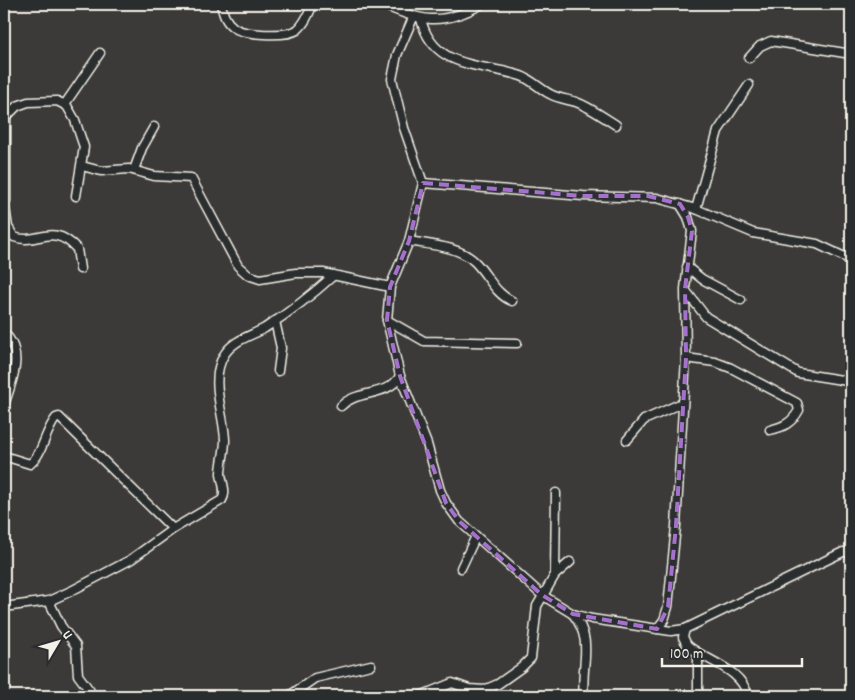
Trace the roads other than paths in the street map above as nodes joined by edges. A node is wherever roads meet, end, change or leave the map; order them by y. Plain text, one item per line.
1 (221, 4) edge
2 (313, 4) edge
3 (381, 4) edge
4 (482, 4) edge
5 (417, 18) junction
6 (100, 53) dead end
7 (851, 54) edge
8 (749, 58) dead end
9 (749, 85) dead end
10 (65, 104) junction
11 (616, 125) dead end
12 (154, 127) dead end
13 (82, 166) junction
14 (134, 170) junction
15 (423, 183) junction
16 (76, 196) dead end
17 (5, 201) edge
18 (680, 204) junction
19 (696, 209) junction
20 (409, 241) junction
21 (851, 260) edge
22 (687, 267) junction
23 (80, 269) dead end
24 (334, 275) junction
25 (390, 287) junction
26 (684, 289) junction
27 (741, 300) dead end
28 (512, 301) dead end
29 (387, 320) junction
30 (275, 321) junction
31 (4, 333) edge
32 (518, 343) dead end
33 (686, 358) junction
34 (278, 371) dead end
35 (400, 376) junction
36 (848, 381) dead end
37 (682, 402) junction
38 (4, 405) edge
39 (342, 406) dead end
40 (770, 430) dead end
41 (627, 440) dead end
42 (4, 456) edge
43 (556, 493) dead end
44 (173, 529) junction
45 (476, 536) junction
46 (851, 552) edge
47 (570, 562) dead end
48 (462, 568) dead end
49 (555, 576) junction
50 (542, 595) junction
51 (49, 601) junction
52 (4, 607) edge
53 (573, 614) junction
54 (658, 629) junction
55 (685, 629) junction
56 (698, 654) junction
57 (372, 664) dead end
58 (90, 691) dead end
59 (289, 696) edge
60 (420, 696) edge
61 (584, 696) edge
62 (698, 696) edge
63 (748, 696) edge

1 - 2 street
3 - 5 street
4 - 5 street
5 - 11 street
5 - 15 street
6 - 10 street
7 - 8 street
9 - 19 street
10 - 13 street
10 - 17 street
12 - 14 street
13 - 14 street
13 - 16 street
14 - 24 street
15 - 18 street
15 - 20 street
17 - 23 street
18 - 19 street
18 - 22 street
19 - 21 street
20 - 25 street
20 - 28 street
22 - 26 street
22 - 27 street
24 - 25 street
24 - 30 street
25 - 29 street
26 - 33 street
26 - 36 street
29 - 32 street
29 - 35 street
30 - 34 street
30 - 44 street
31 - 38 street
33 - 37 street
33 - 40 street
35 - 39 street
35 - 45 street
37 - 41 street
37 - 54 street
42 - 44 street
43 - 49 street
44 - 51 street
45 - 48 street
45 - 50 street
46 - 55 street
47 - 49 street
49 - 50 street
50 - 53 street
50 - 60 street
51 - 52 street
51 - 58 street
53 - 54 street
53 - 61 street
54 - 55 street
55 - 56 street
56 - 62 street
56 - 63 street
57 - 59 street

